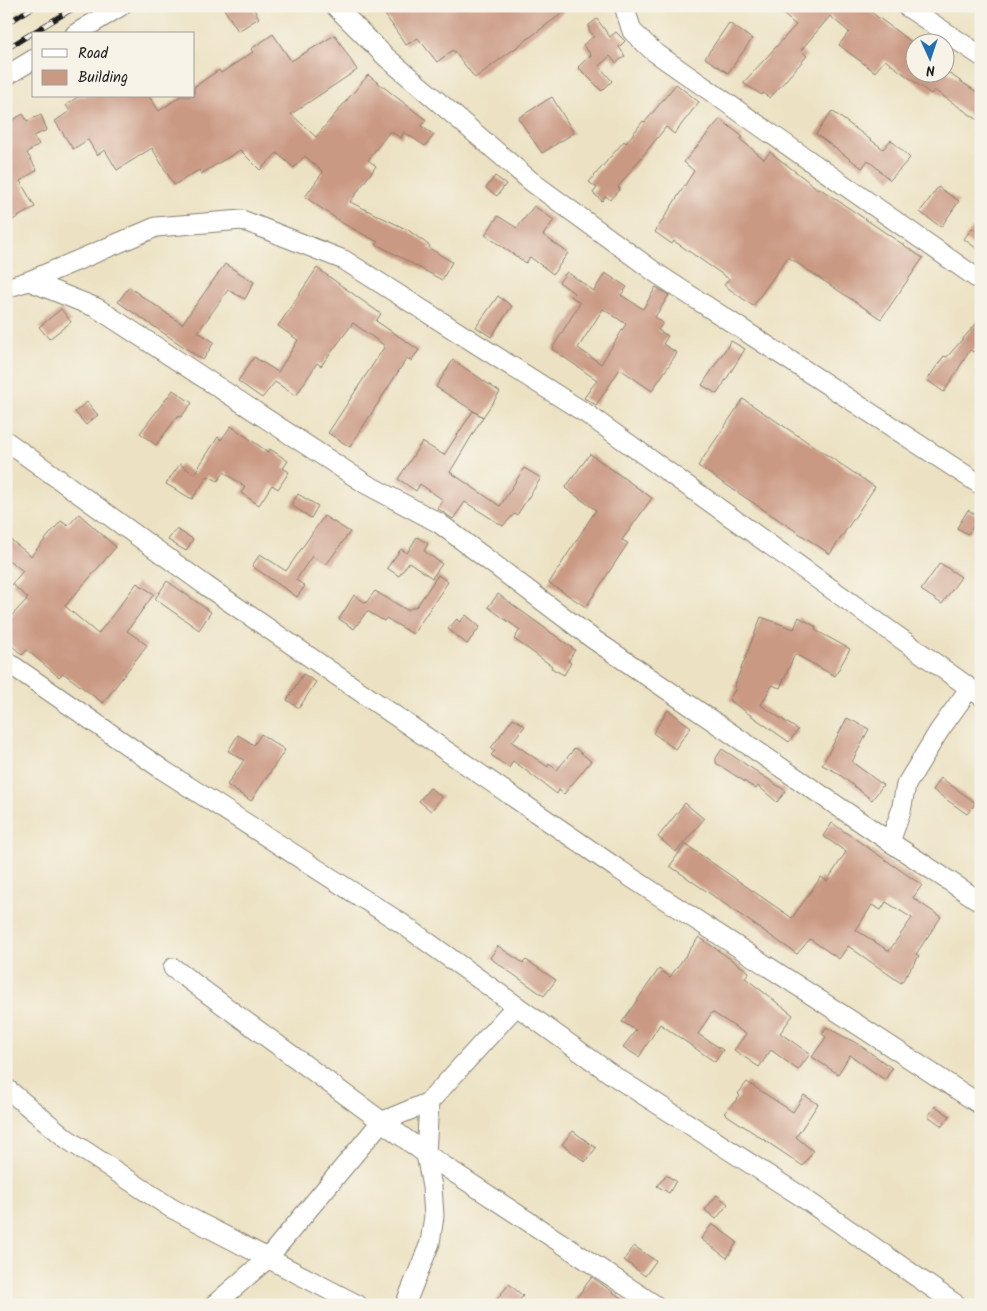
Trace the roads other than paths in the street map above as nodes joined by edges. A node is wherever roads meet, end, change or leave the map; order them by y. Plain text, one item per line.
1 (121, 6) edge
2 (335, 6) edge
3 (624, 6) edge
4 (906, 6) edge
5 (78, 32) edge
6 (981, 56) edge
7 (32, 60) edge
8 (6, 76) edge
9 (29, 281) junction
10 (981, 281) edge
11 (6, 288) edge
12 (6, 441) edge
13 (981, 485) edge
14 (6, 661) edge
15 (975, 692) edge
16 (890, 842) junction
17 (981, 902) edge
18 (173, 968) dead end
19 (516, 1006) junction
20 (6, 1088) edge
21 (429, 1102) junction
22 (981, 1105) edge
23 (381, 1122) junction
24 (426, 1154) junction
25 (267, 1260) junction
26 (214, 1305) edge
27 (358, 1305) edge
28 (405, 1305) edge
29 (655, 1305) edge
30 (957, 1305) edge

1 - 5 street
2 - 13 street
3 - 10 street
4 - 6 street
7 - 8 street
9 - 11 street
9 - 15 street
9 - 16 street
12 - 22 street
14 - 19 street
15 - 16 street
16 - 17 street
18 - 23 street
19 - 21 street
19 - 30 street
20 - 25 street
21 - 23 street
21 - 24 street
23 - 24 street
23 - 25 street
24 - 28 street
24 - 29 street
25 - 26 street
25 - 27 street

